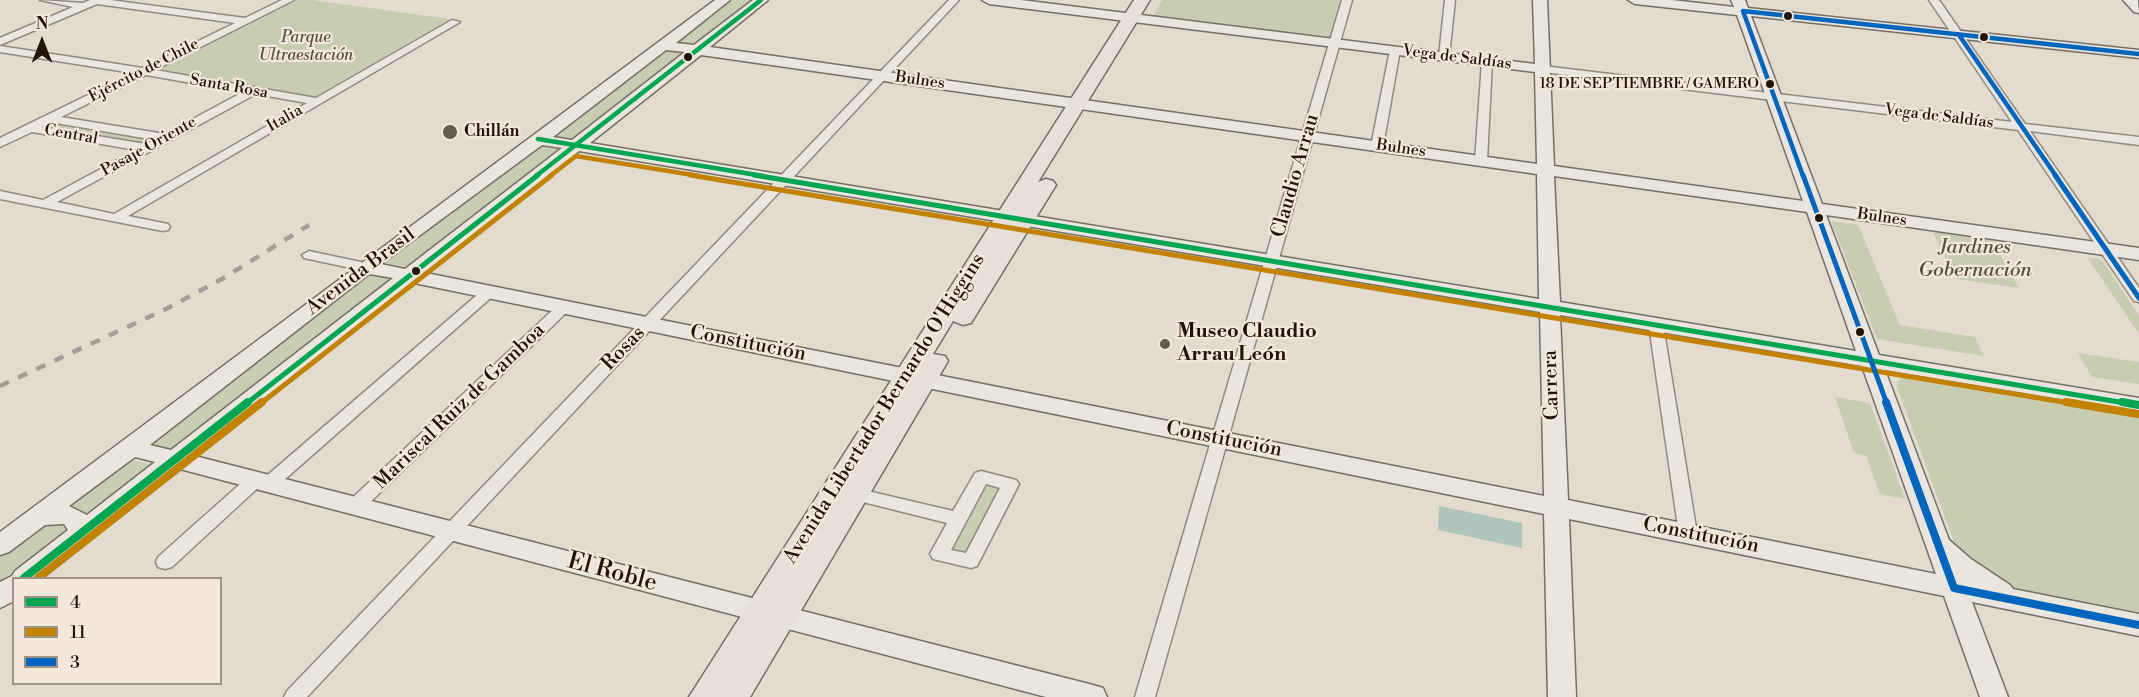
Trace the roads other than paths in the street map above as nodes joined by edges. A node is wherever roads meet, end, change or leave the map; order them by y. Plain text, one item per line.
1 (45, 0) edge
2 (289, 0) edge
3 (723, 0) edge
4 (762, 0) edge
5 (954, 0) edge
6 (989, 0) edge
7 (1142, 0) edge
8 (1156, 0) edge
9 (1347, 0) edge
10 (1450, 0) edge
11 (1540, 0) edge
12 (1635, 0) edge
13 (1934, 0) edge
14 (2130, 0) edge
15 (97, 1) edge
16 (84, 6) junction
17 (1740, 6) edge
18 (2139, 9) edge
19 (1138, 18) junction
20 (245, 21) junction
21 (455, 22) dead end
22 (1959, 35) junction
23 (0, 42) edge
24 (1335, 42) junction
25 (663, 45) junction
26 (0, 50) edge
27 (698, 50) junction
28 (1395, 50) junction
29 (2139, 54) edge
30 (1444, 56) junction
31 (1487, 61) junction
32 (1543, 69) junction
33 (144, 71) junction
34 (882, 76) junction
35 (253, 91) junction
36 (1774, 97) junction
37 (316, 102) junction
38 (1085, 105) junction
39 (50, 119) junction
40 (2022, 127) junction
41 (30, 128) junction
42 (1308, 136) junction
43 (166, 138) junction
44 (538, 139) junction
45 (2139, 141) edge
46 (0, 143) edge
47 (574, 146) junction
48 (1377, 146) junction
49 (148, 148) junction
50 (1481, 161) junction
51 (1545, 170) junction
52 (783, 181) junction
53 (0, 195) edge
54 (463, 196) junction
55 (502, 203) junction
56 (45, 204) junction
57 (1814, 208) junction
58 (116, 218) junction
59 (1015, 219) junction
60 (163, 227) dead end
61 (2106, 249) junction
62 (2139, 254) edge
63 (309, 255) dead end
64 (1271, 262) junction
65 (365, 267) junction
66 (409, 276) junction
67 (489, 292) junction
68 (2139, 298) edge
69 (564, 307) junction
70 (1549, 308) junction
71 (648, 324) junction
72 (1656, 325) junction
73 (1870, 360) junction
74 (1929, 370) junction
75 (916, 378) junction
76 (1881, 391) junction
77 (2139, 405) edge
78 (1220, 439) junction
79 (131, 448) junction
80 (175, 459) junction
81 (262, 482) junction
82 (855, 494) junction
83 (355, 506) junction
84 (1556, 507) junction
85 (39, 516) junction
86 (958, 519) junction
87 (451, 531) junction
88 (81, 533) junction
89 (1688, 534) junction
90 (1937, 541) junction
91 (0, 545) edge
92 (165, 562) dead end
93 (26, 577) edge
94 (12, 588) edge
95 (1954, 588) junction
96 (0, 597) edge
97 (2021, 601) junction
98 (770, 613) junction
99 (2139, 625) edge
100 (294, 697) edge
101 (705, 697) edge
102 (732, 697) edge
103 (1093, 697) edge
104 (1145, 697) edge
105 (1562, 697) edge
106 (1994, 697) edge

1 - 16 street
2 - 20 street, Ejército de Chile
3 - 25 street, Avenida Brasil
4 - 27 street, Avenida Brasil
5 - 34 street, Rosas
6 - 19 street, Vega de Saldías
7 - 19 main road, Avenida Libertador Bernardo O'Higgins
8 - 19 main road, Avenida Libertador Bernardo O'Higgins
9 - 24 street, Claudio Arrau
10 - 30 street
11 - 32 street, Carrera
12 - 17 street
13 - 22 street
14 - 18 street
15 - 16 street
15 - 20 street
16 - 23 street
17 - 22 street
17 - 36 street
19 - 24 street, Vega de Saldías
19 - 38 main road, Avenida Libertador Bernardo O'Higgins
20 - 33 street, Ejército de Chile
21 - 37 street, Italia
22 - 29 street
22 - 40 street
24 - 28 street, Vega de Saldías
24 - 42 street, Claudio Arrau
25 - 27 street, Bulnes
25 - 44 street, Avenida Brasil
26 - 33 street, Santa Rosa
27 - 34 street, Bulnes
27 - 47 street, Avenida Brasil
28 - 30 street, Vega de Saldías
28 - 48 street
30 - 31 street, Vega de Saldías
31 - 32 street, Vega de Saldías
31 - 50 street
32 - 36 street, Vega de Saldías
32 - 51 street, Carrera
33 - 35 street, Santa Rosa
33 - 39 street, Ejército de Chile
34 - 38 street, Bulnes
34 - 52 street, Rosas
35 - 37 street, Santa Rosa
35 - 43 street, Pasaje Oriente
36 - 40 street, Vega de Saldías
36 - 57 street
37 - 58 street, Italia
38 - 42 street, Bulnes
38 - 59 main road, Avenida Libertador Bernardo O'Higgins
39 - 41 street, Ejército de Chile
39 - 43 street, Central
40 - 45 street, Vega de Saldías
40 - 61 street
41 - 46 street, Ejército de Chile
41 - 49 street, Central
42 - 48 street, Bulnes
42 - 64 street, Claudio Arrau
43 - 49 street, Pasaje Oriente
44 - 47 street
44 - 54 street, Avenida Brasil
47 - 52 street
47 - 55 street, Avenida Brasil
48 - 50 street, Bulnes
49 - 56 street, Pasaje Oriente
50 - 51 street, Bulnes
51 - 57 street, Bulnes
51 - 70 street, Carrera
52 - 59 street
52 - 71 street, Rosas
53 - 56 street
54 - 55 street
54 - 65 street, Avenida Brasil
55 - 66 street, Avenida Brasil
56 - 58 street
57 - 61 street, Bulnes
57 - 73 street
58 - 60 street
59 - 64 street
59 - 75 main road, Avenida Libertador Bernardo O'Higgins
61 - 62 street, Bulnes
61 - 68 street
63 - 65 street, Constitución
64 - 70 street
64 - 78 street, Claudio Arrau
65 - 66 street, Constitución
65 - 79 street, Avenida Brasil
66 - 67 street, Constitución
66 - 80 street, Avenida Brasil
67 - 69 street, Constitución
67 - 81 street
69 - 71 street, Constitución
69 - 83 street, Mariscal Ruiz de Gamboa
70 - 72 street
70 - 84 street, Carrera
71 - 75 street, Constitución
71 - 87 street, Rosas
72 - 73 street
72 - 89 street
73 - 74 street
73 - 76 street
74 - 76 street
74 - 77 street
75 - 78 street, Constitución
75 - 82 main road, Avenida Libertador Bernardo O'Higgins
75 - 98 main road, Avenida Libertador Bernardo O'Higgins
76 - 90 street
78 - 84 street, Constitución
78 - 104 street, Claudio Arrau
79 - 80 street, El Roble
79 - 85 street, Avenida Brasil
80 - 81 street, El Roble
80 - 88 street, Avenida Brasil
81 - 83 street, El Roble
81 - 92 street
82 - 86 street
82 - 98 main road, Avenida Libertador Bernardo O'Higgins
83 - 87 street, El Roble
84 - 89 street, Constitución
84 - 105 street, Carrera
85 - 88 street
85 - 91 street, Avenida Brasil
86 - 86 street
87 - 98 street, El Roble
87 - 100 street, Rosas
88 - 93 street, Avenida Brasil
89 - 95 street, Constitución
90 - 95 street
90 - 97 street
94 - 96 street
95 - 97 street, Constitución
95 - 106 street
97 - 99 street, Constitución
98 - 101 main road, Avenida Libertador Bernardo O'Higgins
98 - 102 main road, Avenida Libertador Bernardo O'Higgins
98 - 103 street, El Roble

